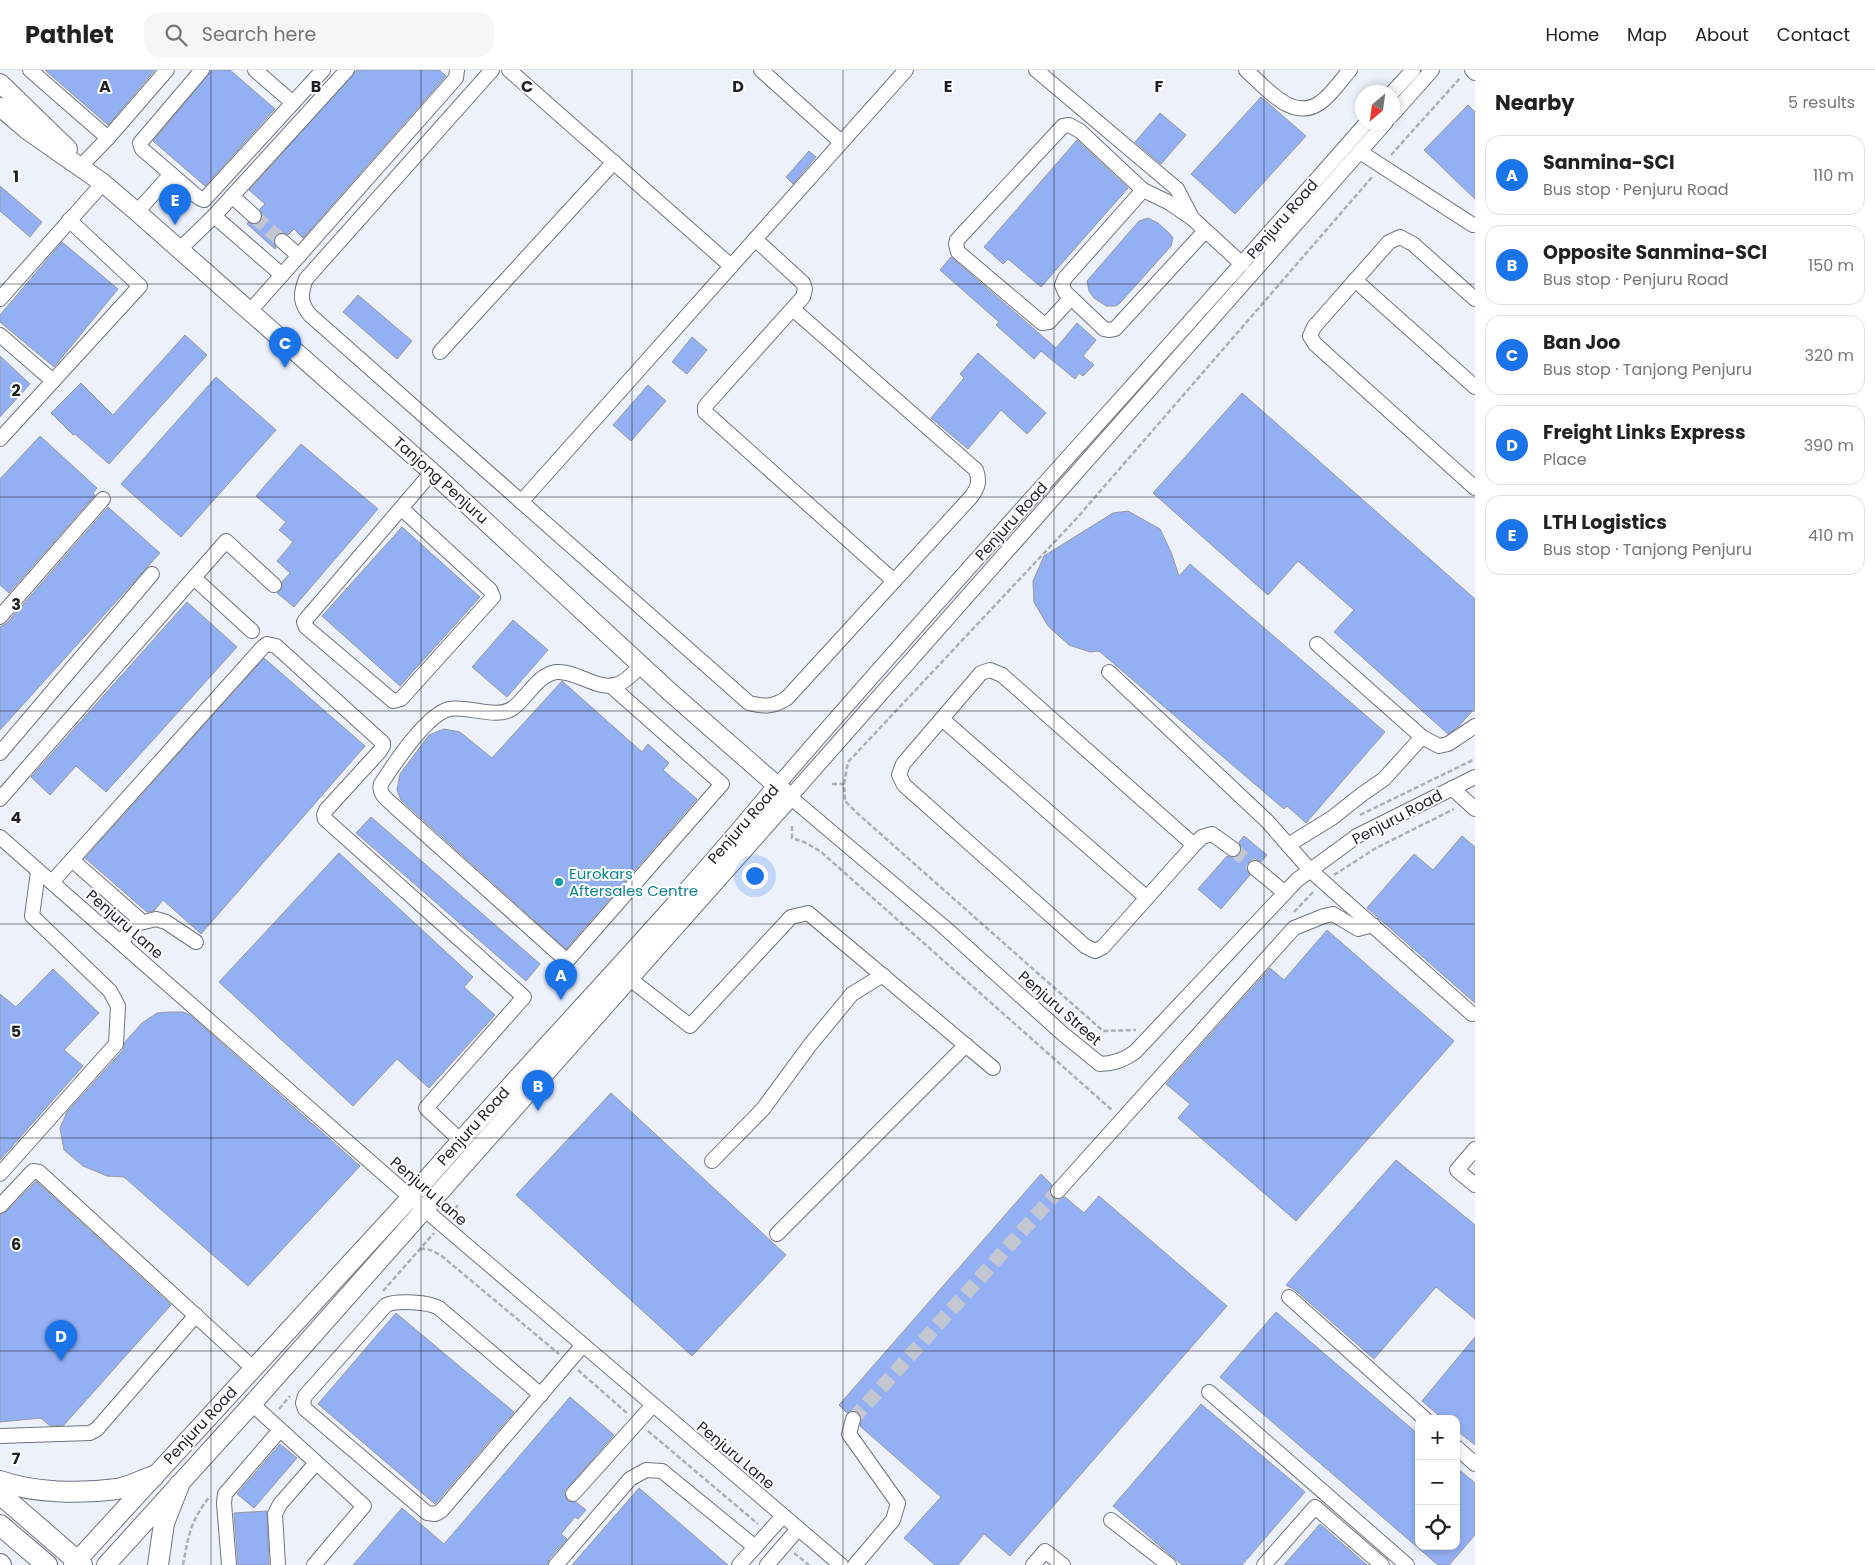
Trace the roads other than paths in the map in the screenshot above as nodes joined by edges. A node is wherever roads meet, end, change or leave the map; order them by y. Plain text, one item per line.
1 (30, 70) edge
2 (167, 70) edge
3 (202, 70) edge
4 (255, 70) edge
5 (323, 70) edge
6 (348, 70) edge
7 (457, 70) edge
8 (492, 70) edge
9 (509, 70) edge
10 (761, 70) edge
11 (906, 70) edge
12 (1036, 70) edge
13 (1246, 70) edge
14 (1350, 70) edge
15 (1413, 70) edge
16 (1432, 70) edge
17 (0, 83) edge
18 (1399, 85) edge
19 (293, 103) junction
20 (1400, 106) edge
21 (0, 107) edge
22 (1360, 130) edge
23 (1379, 130) edge
24 (108, 138) junction
25 (841, 142) junction
26 (1360, 152) junction
27 (614, 162) junction
28 (82, 167) junction
29 (171, 174) junction
30 (103, 183) junction
31 (1143, 190) junction
32 (232, 196) junction
33 (137, 212) junction
34 (214, 216) junction
35 (254, 216) tunnel mouth
36 (1193, 219) junction
37 (70, 220) junction
38 (1473, 225) dead end
39 (1206, 231) junction
40 (755, 239) junction
41 (282, 241) tunnel mouth
42 (180, 249) junction
43 (299, 256) junction
44 (1242, 264) junction
45 (731, 266) junction
46 (282, 275) junction
47 (1355, 280) junction
48 (1071, 298) junction
49 (0, 299) edge
50 (1475, 299) edge
51 (794, 310) junction
52 (250, 311) junction
53 (0, 335) edge
54 (440, 352) dead end
55 (53, 381) junction
56 (1475, 387) edge
57 (0, 439) edge
58 (432, 472) junction
59 (1475, 488) edge
60 (103, 499) dead end
61 (521, 502) junction
62 (401, 508) junction
63 (152, 574) dead end
64 (194, 578) junction
65 (894, 581) junction
66 (274, 585) dead end
67 (0, 617) edge
68 (252, 631) dead end
69 (1317, 644) dead end
70 (642, 665) junction
71 (1109, 672) dead end
72 (611, 686) junction
73 (942, 719) junction
74 (1475, 726) edge
75 (1422, 738) junction
76 (0, 753) edge
77 (1475, 777) edge
78 (1452, 788) junction
79 (784, 792) junction
80 (0, 799) edge
81 (1471, 805) edge
82 (0, 837) edge
83 (1194, 845) junction
84 (1288, 845) junction
85 (1233, 849) tunnel mouth
86 (72, 860) junction
87 (1256, 868) tunnel mouth
88 (1310, 870) junction
89 (38, 872) junction
90 (1297, 880) joint
91 (52, 882) junction
92 (1285, 893) junction
93 (1147, 898) junction
94 (136, 924) junction
95 (1373, 925) junction
96 (121, 942) junction
97 (196, 942) dead end
98 (883, 975) junction
99 (630, 979) junction
100 (1472, 1014) dead end
101 (966, 1045) junction
102 (994, 1068) dead end
103 (460, 1140) junction
104 (1475, 1149) edge
105 (712, 1161) dead end
106 (0, 1174) edge
107 (1475, 1185) edge
108 (1058, 1191) tunnel mouth
109 (410, 1197) junction
110 (0, 1206) edge
111 (424, 1209) junction
112 (777, 1234) dead end
113 (1289, 1297) dead end
114 (196, 1315) junction
115 (584, 1345) junction
116 (253, 1368) junction
117 (1209, 1392) dead end
118 (541, 1395) junction
119 (252, 1404) junction
120 (653, 1405) junction
121 (1421, 1415) edge
122 (853, 1419) dead end
123 (280, 1430) junction
124 (0, 1436) edge
125 (1460, 1451) edge
126 (316, 1462) junction
127 (1475, 1464) edge
128 (154, 1476) junction
129 (0, 1481) edge
130 (179, 1485) junction
131 (0, 1494) edge
132 (573, 1494) dead end
133 (783, 1516) junction
134 (1111, 1520) dead end
135 (0, 1525) edge
136 (798, 1529) junction
137 (754, 1547) junction
138 (77, 1564) edge
139 (47, 1565) edge
140 (106, 1565) edge
141 (158, 1565) edge
142 (229, 1565) edge
143 (278, 1565) edge
144 (314, 1565) edge
145 (556, 1565) edge
146 (739, 1565) edge
147 (767, 1565) edge
148 (841, 1565) edge
149 (855, 1565) edge
150 (1033, 1565) edge
151 (1063, 1565) edge
152 (1169, 1565) edge
153 (1264, 1565) edge
154 (1382, 1565) edge
155 (1407, 1565) edge

1 - 24 street
2 - 24 street
3 - 29 street
4 - 19 street
5 - 19 street
6 - 32 street
7 - 43 street
8 - 61 street
9 - 27 street
10 - 25 street
11 - 25 street
12 - 36 street
13 - 14 street
15 - 18 street
16 - 20 street
17 - 28 main road, Tanjong Penjuru
19 - 29 street
21 - 28 main road, Tanjong Penjuru
22 - 44 street, Penjuru Road
23 - 26 street, Penjuru Road
24 - 28 street
25 - 40 street
26 - 38 street
26 - 79 street, Penjuru Road
27 - 45 street
27 - 54 street
28 - 30 main road, Tanjong Penjuru
29 - 33 street
30 - 33 main road, Tanjong Penjuru
30 - 37 street
31 - 36 street
31 - 48 street
31 - 48 street
32 - 34 street
32 - 35 street
33 - 42 main road, Tanjong Penjuru
34 - 42 street
34 - 46 street
36 - 39 street
37 - 49 street
37 - 55 street
39 - 44 street
39 - 48 street
40 - 45 street
40 - 51 street
41 - 43 street
42 - 52 main road, Tanjong Penjuru
43 - 46 street
44 - 79 street, Penjuru Road
45 - 61 street
46 - 52 street
47 - 50 street
47 - 56 street
47 - 59 street
51 - 65 street
51 - 65 street
52 - 58 main road, Tanjong Penjuru
53 - 55 street
55 - 57 street
58 - 62 street
58 - 70 main road, Tanjong Penjuru
60 - 67 street
61 - 65 street
62 - 62 street
63 - 76 street
64 - 66 street
64 - 68 street
64 - 80 street
69 - 75 street
70 - 72 street
70 - 79 main road, Tanjong Penjuru
71 - 84 street
72 - 72 street
73 - 83 street
73 - 93 street
73 - 93 street
74 - 75 street
75 - 84 street
77 - 78 street, Penjuru Road
78 - 81 street
78 - 88 street, Penjuru Road
79 - 92 street, Penjuru Street
79 - 99 main road, Penjuru Road
79 - 103 main road, Penjuru Road
82 - 89 street, Penjuru Lane
83 - 85 street
83 - 93 street
84 - 88 street
86 - 91 street
86 - 94 street
86 - 103 street
87 - 92 street
88 - 90 street, Penjuru Road
88 - 95 street
89 - 91 street, Penjuru Lane
89 - 106 street
90 - 92 street, Penjuru Street
91 - 96 street, Penjuru Lane
94 - 96 street
94 - 97 street
95 - 100 street
95 - 108 street
96 - 109 street, Penjuru Lane
98 - 99 street
98 - 101 street
98 - 105 street
99 - 111 main road, Penjuru Road
101 - 102 street
101 - 112 street
103 - 109 main road, Penjuru Road
104 - 107 street
109 - 111 street, Penjuru Lane
109 - 116 main road, Penjuru Road
110 - 114 street
111 - 115 street, Penjuru Lane
111 - 119 main road, Penjuru Road
113 - 121 street
114 - 116 street
114 - 124 street
115 - 118 street
115 - 120 street, Penjuru Lane
116 - 128 main road, Penjuru Road
117 - 155 street
118 - 118 street
119 - 123 street
119 - 130 main road, Penjuru Road
120 - 132 street
120 - 133 street, Penjuru Lane
122 - 149 street
123 - 126 street
123 - 142 street
125 - 127 street
126 - 143 street
126 - 144 street
128 - 129 highway
128 - 138 main road, Penjuru Road
130 - 140 main road, Penjuru Road
130 - 141 highway
131 - 138 highway
133 - 136 street, Penjuru Lane
133 - 137 street
134 - 152 street
135 - 139 highway
136 - 147 street
136 - 148 street, Penjuru Lane
137 - 145 street
137 - 146 street
150 - 151 street
153 - 154 street

